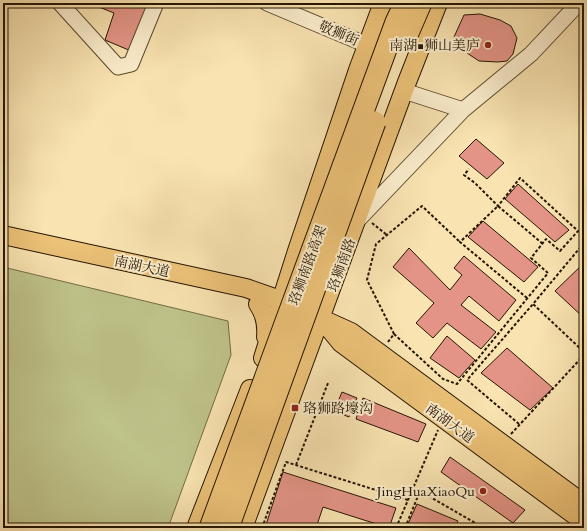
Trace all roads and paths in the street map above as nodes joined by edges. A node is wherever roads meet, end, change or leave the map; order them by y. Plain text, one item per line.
1 (60, 3) edge
2 (156, 3) edge
3 (267, 3) edge
4 (383, 3) edge
5 (405, 3) edge
6 (421, 3) edge
7 (438, 3) edge
8 (579, 3) edge
9 (367, 45) junction
10 (404, 91) junction
11 (463, 110) junction
12 (469, 169) dead end
13 (498, 206) junction
14 (360, 218) junction
15 (3, 235) edge
16 (387, 235) junction
17 (460, 242) junction
18 (543, 244) junction
19 (584, 244) edge
20 (3, 248) edge
21 (336, 278) junction
22 (527, 298) junction
23 (280, 300) junction
24 (258, 304) junction
25 (533, 304) junction
26 (321, 319) junction
27 (394, 334) junction
28 (346, 337) junction
29 (308, 352) junction
30 (379, 352) junction
31 (584, 352) edge
32 (264, 353) junction
33 (584, 355) edge
34 (328, 383) dead end
35 (443, 418) junction
36 (519, 424) junction
37 (503, 444) junction
38 (296, 465) junction
39 (408, 500) junction
40 (584, 504) edge
41 (584, 522) edge
42 (196, 528) edge
43 (210, 528) edge
44 (228, 528) edge
45 (243, 528) edge
46 (262, 528) edge
47 (396, 528) edge
48 (405, 528) edge
49 (484, 528) edge

1 - 2 street
3 - 9 street, 敬狮街
4 - 9 main road
5 - 43 highway, 珞狮南路高架, bridge
6 - 44 highway, 珞狮南路高架, bridge
7 - 10 main road, 珞狮南路
8 - 11 street
9 - 23 main road
10 - 11 street
10 - 14 main road, 珞狮南路
11 - 14 street
12 - 13 path
13 - 17 path
13 - 18 path
13 - 18 path
14 - 16 path
14 - 21 main road, 珞狮南路
15 - 23 main road, 南湖大道
16 - 17 path
16 - 27 path
17 - 22 path
18 - 22 path
19 - 25 path
20 - 24 main road, 南湖大道
21 - 26 main road, 珞狮南路
21 - 28 main road
22 - 27 path
23 - 24 main road, 南湖大道
23 - 26 main road, 南湖大道
23 - 32 main road
24 - 32 main road
25 - 31 path
25 - 36 path
26 - 28 main road, 南湖大道
26 - 29 main road, 珞狮南路
27 - 30 path
28 - 29 main road
28 - 30 main road, 南湖大道
28 - 35 main road, 南湖大道
29 - 45 main road, 珞狮南路
30 - 37 main road, 南湖大道
32 - 42 main road
33 - 36 path
34 - 38 path
35 - 39 path
35 - 41 main road, 南湖大道
36 - 37 path
37 - 40 main road, 南湖大道
38 - 39 path
38 - 46 path
39 - 47 path
48 - 49 path

